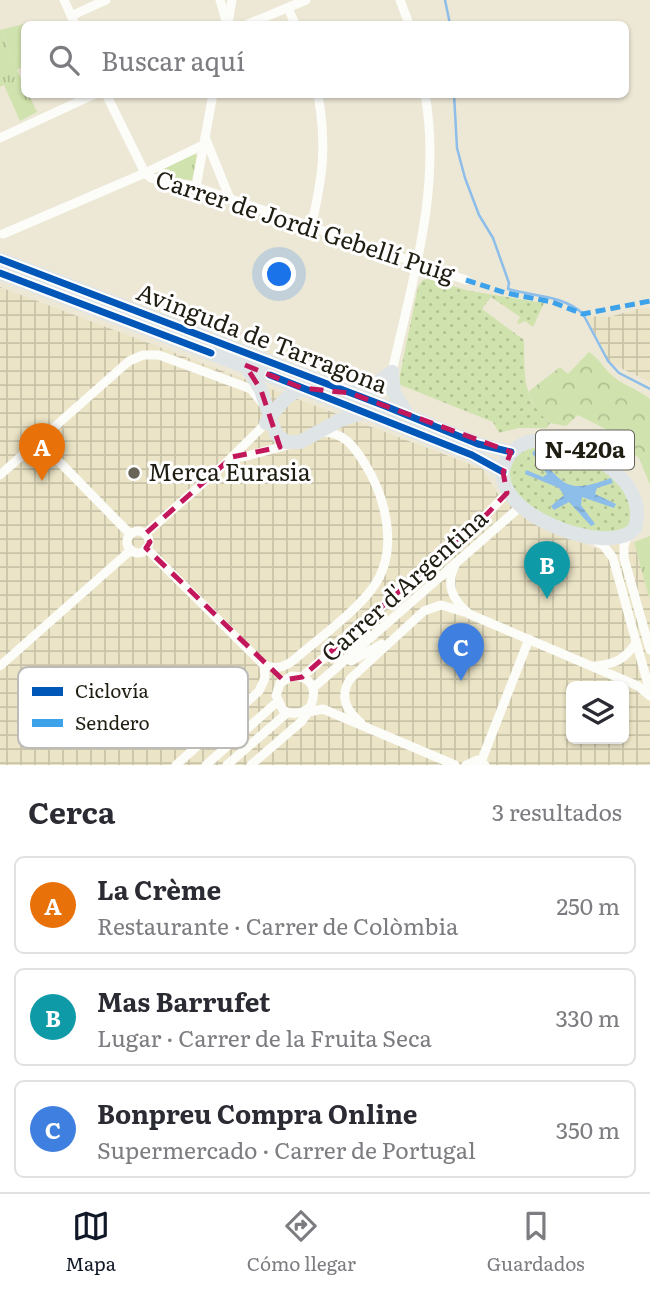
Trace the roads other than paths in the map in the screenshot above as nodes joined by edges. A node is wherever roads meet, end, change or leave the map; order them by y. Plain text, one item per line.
1 (64, 0) edge
2 (106, 0) edge
3 (220, 0) edge
4 (232, 0) edge
5 (306, 0) edge
6 (400, 0) edge
7 (288, 8) junction
8 (73, 20) edge
9 (226, 21) edge
10 (228, 21) edge
11 (256, 21) edge
12 (294, 21) edge
13 (408, 21) edge
14 (86, 98) edge
15 (108, 98) edge
16 (212, 98) edge
17 (319, 98) edge
18 (425, 98) edge
19 (0, 138) edge
20 (204, 140) junction
21 (145, 173) junction
22 (195, 187) junction
23 (230, 200) junction
24 (311, 227) junction
25 (3, 234) dead end
26 (0, 259) edge
27 (417, 262) junction
28 (0, 273) edge
29 (466, 280) dead end
30 (245, 365) junction
31 (392, 372) junction
32 (302, 388) junction
33 (349, 393) junction
34 (364, 412) junction
35 (408, 415) junction
36 (268, 418) junction
37 (318, 432) junction
38 (38, 441) junction
39 (300, 442) junction
40 (511, 452) junction
41 (232, 457) junction
42 (503, 472) junction
43 (0, 475) edge
44 (507, 493) junction
45 (647, 502) edge
46 (520, 507) junction
47 (650, 531) edge
48 (631, 532) junction
49 (130, 534) junction
50 (145, 534) junction
51 (592, 538) junction
52 (146, 548) junction
53 (131, 550) junction
54 (457, 560) junction
55 (469, 614) junction
56 (392, 639) junction
57 (529, 639) junction
58 (636, 643) junction
59 (650, 650) edge
60 (0, 666) edge
61 (593, 666) junction
62 (267, 668) junction
63 (337, 668) junction
64 (302, 677) junction
65 (281, 683) junction
66 (314, 690) junction
67 (650, 694) edge
68 (248, 701) edge
69 (277, 702) junction
70 (323, 709) junction
71 (306, 711) junction
72 (287, 713) junction
73 (361, 723) junction
74 (248, 728) edge
75 (248, 747) edge
76 (195, 748) edge
77 (225, 748) edge
78 (247, 748) edge
79 (483, 763) edge
80 (176, 765) edge
81 (206, 765) edge
82 (227, 765) edge
83 (251, 765) edge
84 (455, 765) edge
85 (466, 765) edge

1 - 8 street
2 - 8 street
3 - 9 street
4 - 10 street
5 - 7 street
6 - 13 street
7 - 11 street
7 - 12 street
14 - 19 street
15 - 21 street
16 - 20 street
17 - 24 street
18 - 27 street
20 - 21 street
20 - 22 street
20 - 23 street
21 - 22 street, Carrer de Jordi Gebellí Puig
21 - 25 street
22 - 23 street, Carrer de Jordi Gebellí Puig
23 - 24 street, Carrer de Jordi Gebellí Puig
24 - 27 street, Carrer de Jordi Gebellí Puig
26 - 33 main road, Avinguda de Tarragona / N-420a
27 - 29 street, Carrer de Jordi Gebellí Puig
27 - 31 street
28 - 30 main road, Avinguda de Tarragona / N-420a
30 - 32 main road, Avinguda de Tarragona / N-420a
30 - 36 main road
31 - 33 main road
31 - 35 main road
32 - 33 main road, N-420a
32 - 34 main road, Avinguda de Tarragona / N-420a
32 - 36 main road
33 - 35 main road, Avinguda de Tarragona / N-420a
34 - 37 main road
34 - 42 main road, Avinguda de Tarragona / N-420a
35 - 40 main road, Avinguda de Tarragona / N-420a
36 - 38 street
36 - 39 main road
36 - 41 street
37 - 39 main road
37 - 62 street, Carrer d'Argentina
38 - 43 street
38 - 49 street
39 - 41 street
40 - 42 main road, N-420a
40 - 45 main road, N-420a
41 - 50 street
42 - 44 main road, N-420a
44 - 46 main road
44 - 64 street, Carrer d'Argentina
45 - 48 main road, N-420a
46 - 51 main road
46 - 54 street, Carrer d'Argentina
47 - 48 main road
48 - 51 main road
48 - 59 street
49 - 50 street
49 - 53 street
50 - 52 street
51 - 58 street
52 - 53 street
52 - 62 street
53 - 60 street
54 - 55 street
54 - 63 street, Carrer d'Argentina
55 - 56 street, Carrer d'Argentina
55 - 57 street
56 - 63 street, Carrer d'Argentina
56 - 73 street, Carrer d'Argentina
57 - 61 street
57 - 79 street
58 - 61 street
58 - 67 street
61 - 67 street
62 - 65 street
62 - 68 street
63 - 66 street, Carrer d'Argentina
64 - 65 street
64 - 66 street
65 - 69 street
66 - 70 street
66 - 71 street
69 - 72 street
69 - 74 street
70 - 71 street
70 - 73 street
71 - 72 street
71 - 83 street
72 - 75 street
73 - 84 street
76 - 80 street
77 - 81 street
78 - 82 street
79 - 85 street

